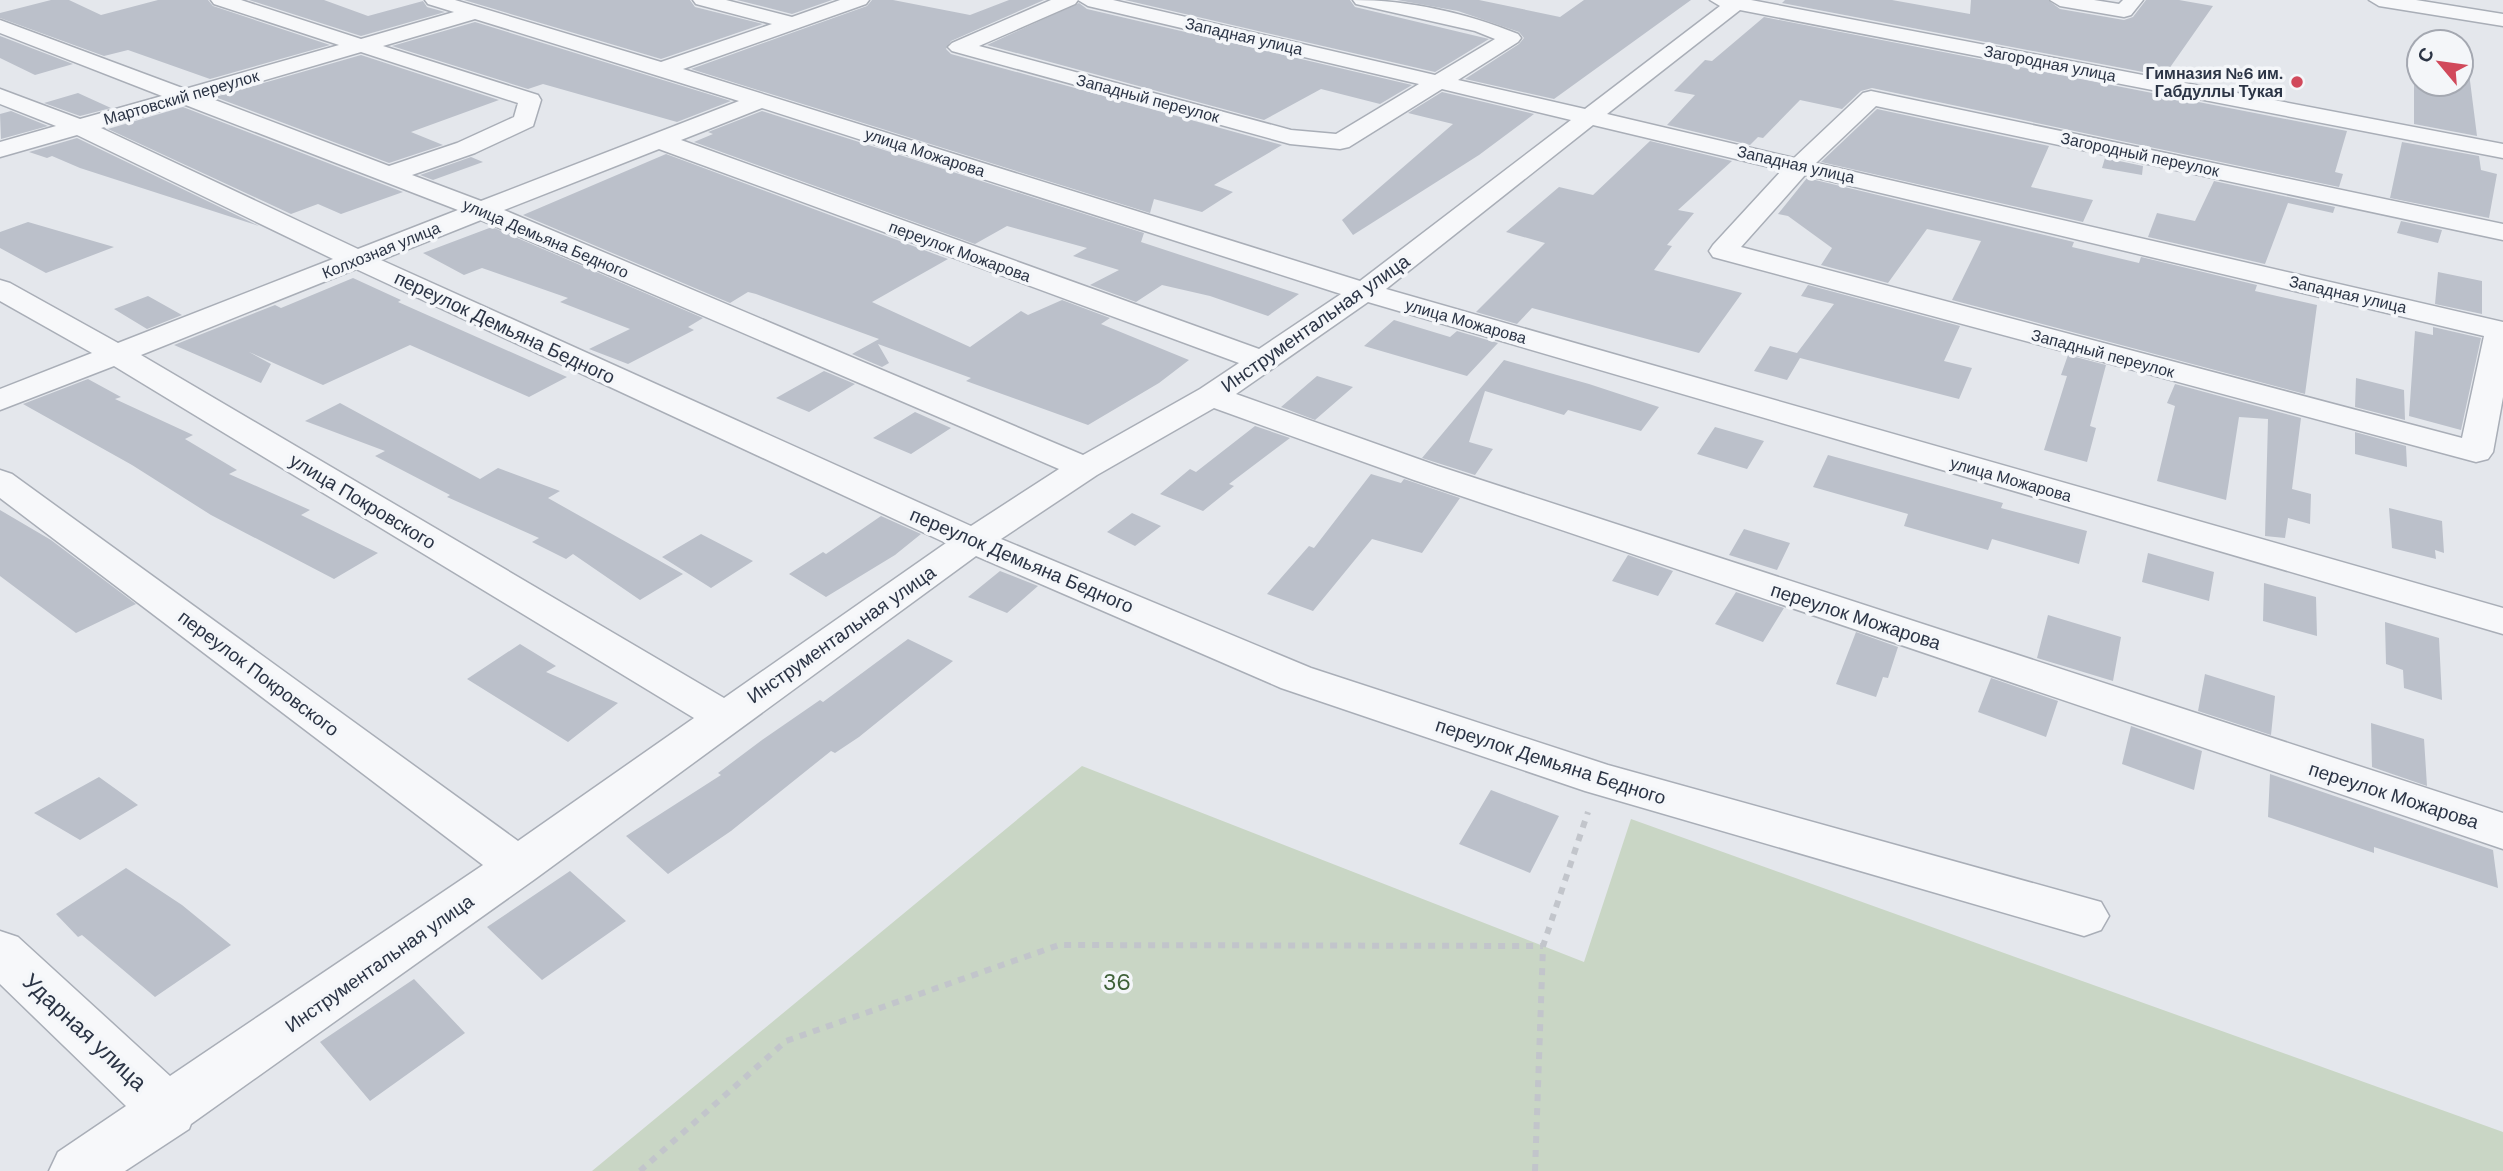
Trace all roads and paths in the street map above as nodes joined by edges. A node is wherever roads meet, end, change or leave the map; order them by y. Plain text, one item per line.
1 (221, 0) edge
2 (435, 0) edge
3 (703, 0) edge
4 (859, 0) edge
5 (1068, 0) edge
6 (1088, 0) edge
7 (1363, 0) edge
8 (2060, 0) edge
9 (2133, 0) edge
10 (2379, 0) edge
11 (1732, 1) edge
12 (2454, 6) edge
13 (476, 12) junction
14 (2503, 20) edge
15 (794, 23) junction
16 (0, 26) edge
17 (362, 46) junction
18 (662, 69) junction
19 (1440, 83) junction
20 (184, 95) junction
21 (0, 96) edge
22 (761, 100) junction
23 (1589, 118) junction
24 (79, 127) junction
25 (658, 140) junction
26 (0, 150) edge
27 (2503, 151) edge
28 (1800, 165) junction
29 (390, 174) junction
30 (481, 210) junction
31 (2503, 232) edge
32 (356, 259) junction
33 (0, 289) edge
34 (1364, 292) junction
35 (2502, 331) edge
36 (116, 354) junction
37 (1262, 361) junction
38 (1211, 396) junction
39 (0, 400) edge
40 (1085, 468) junction
41 (0, 481) edge
42 (973, 541) junction
43 (2503, 621) edge
44 (724, 717) junction
45 (1601, 779) junction
46 (2503, 831) edge
47 (518, 866) junction
48 (2084, 916) dead end
49 (1543, 946) junction
50 (0, 952) edge
51 (169, 1111) junction
52 (78, 1171) edge
53 (640, 1171) edge
54 (1535, 1171) edge

1 - 17 street
2 - 13 street, улица Можарова
3 - 15 street
4 - 15 street
5 - 19 street, Западный переулок
6 - 19 street, Западная улица
7 - 19 street
8 - 9 street
10 - 12 street
11 - 23 street, Инструментальная улица
11 - 27 street, Загородная улица
12 - 14 street
13 - 17 street, Мартовский переулок
13 - 18 street, улица Можарова
15 - 18 street
16 - 20 street, улица Демьяна Бедного
17 - 20 street, Мартовский переулок
17 - 29 street
18 - 22 street, улица Можарова
19 - 23 street, Западная улица
20 - 24 street, Мартовский переулок
20 - 29 street, улица Демьяна Бедного
21 - 24 street, переулок Демьяна Бедного
22 - 25 street, Колхозная улица
22 - 34 street, улица Можарова
23 - 28 street, Западная улица
23 - 34 street, Инструментальная улица
24 - 26 street, Мартовский переулок
24 - 32 street, переулок Демьяна Бедного
25 - 30 street, Колхозная улица
25 - 37 street, переулок Можарова
28 - 31 street, Загородный переулок
28 - 35 street, Западная улица
28 - 35 street, Западный переулок
29 - 30 street, улица Демьяна Бедного
30 - 32 street, Колхозная улица
30 - 40 street, улица Демьяна Бедного
32 - 36 street, Колхозная улица
32 - 42 street, переулок Демьяна Бедного
33 - 36 street, улица Покровского
34 - 37 street, Инструментальная улица
34 - 43 street, улица Можарова
36 - 39 street, Колхозная улица
36 - 44 street, улица Покровского
37 - 38 street, Инструментальная улица
38 - 40 street, Инструментальная улица
38 - 46 street, переулок Можарова
40 - 42 street, Инструментальная улица
41 - 47 street, переулок Покровского
42 - 44 street, Инструментальная улица
42 - 45 street, переулок Демьяна Бедного
44 - 47 street, Инструментальная улица
45 - 48 street, переулок Демьяна Бедного
45 - 49 path
47 - 51 street, Инструментальная улица
49 - 53 path
49 - 54 path
50 - 51 street, Ударная улица
51 - 52 street, Инструментальная улица

